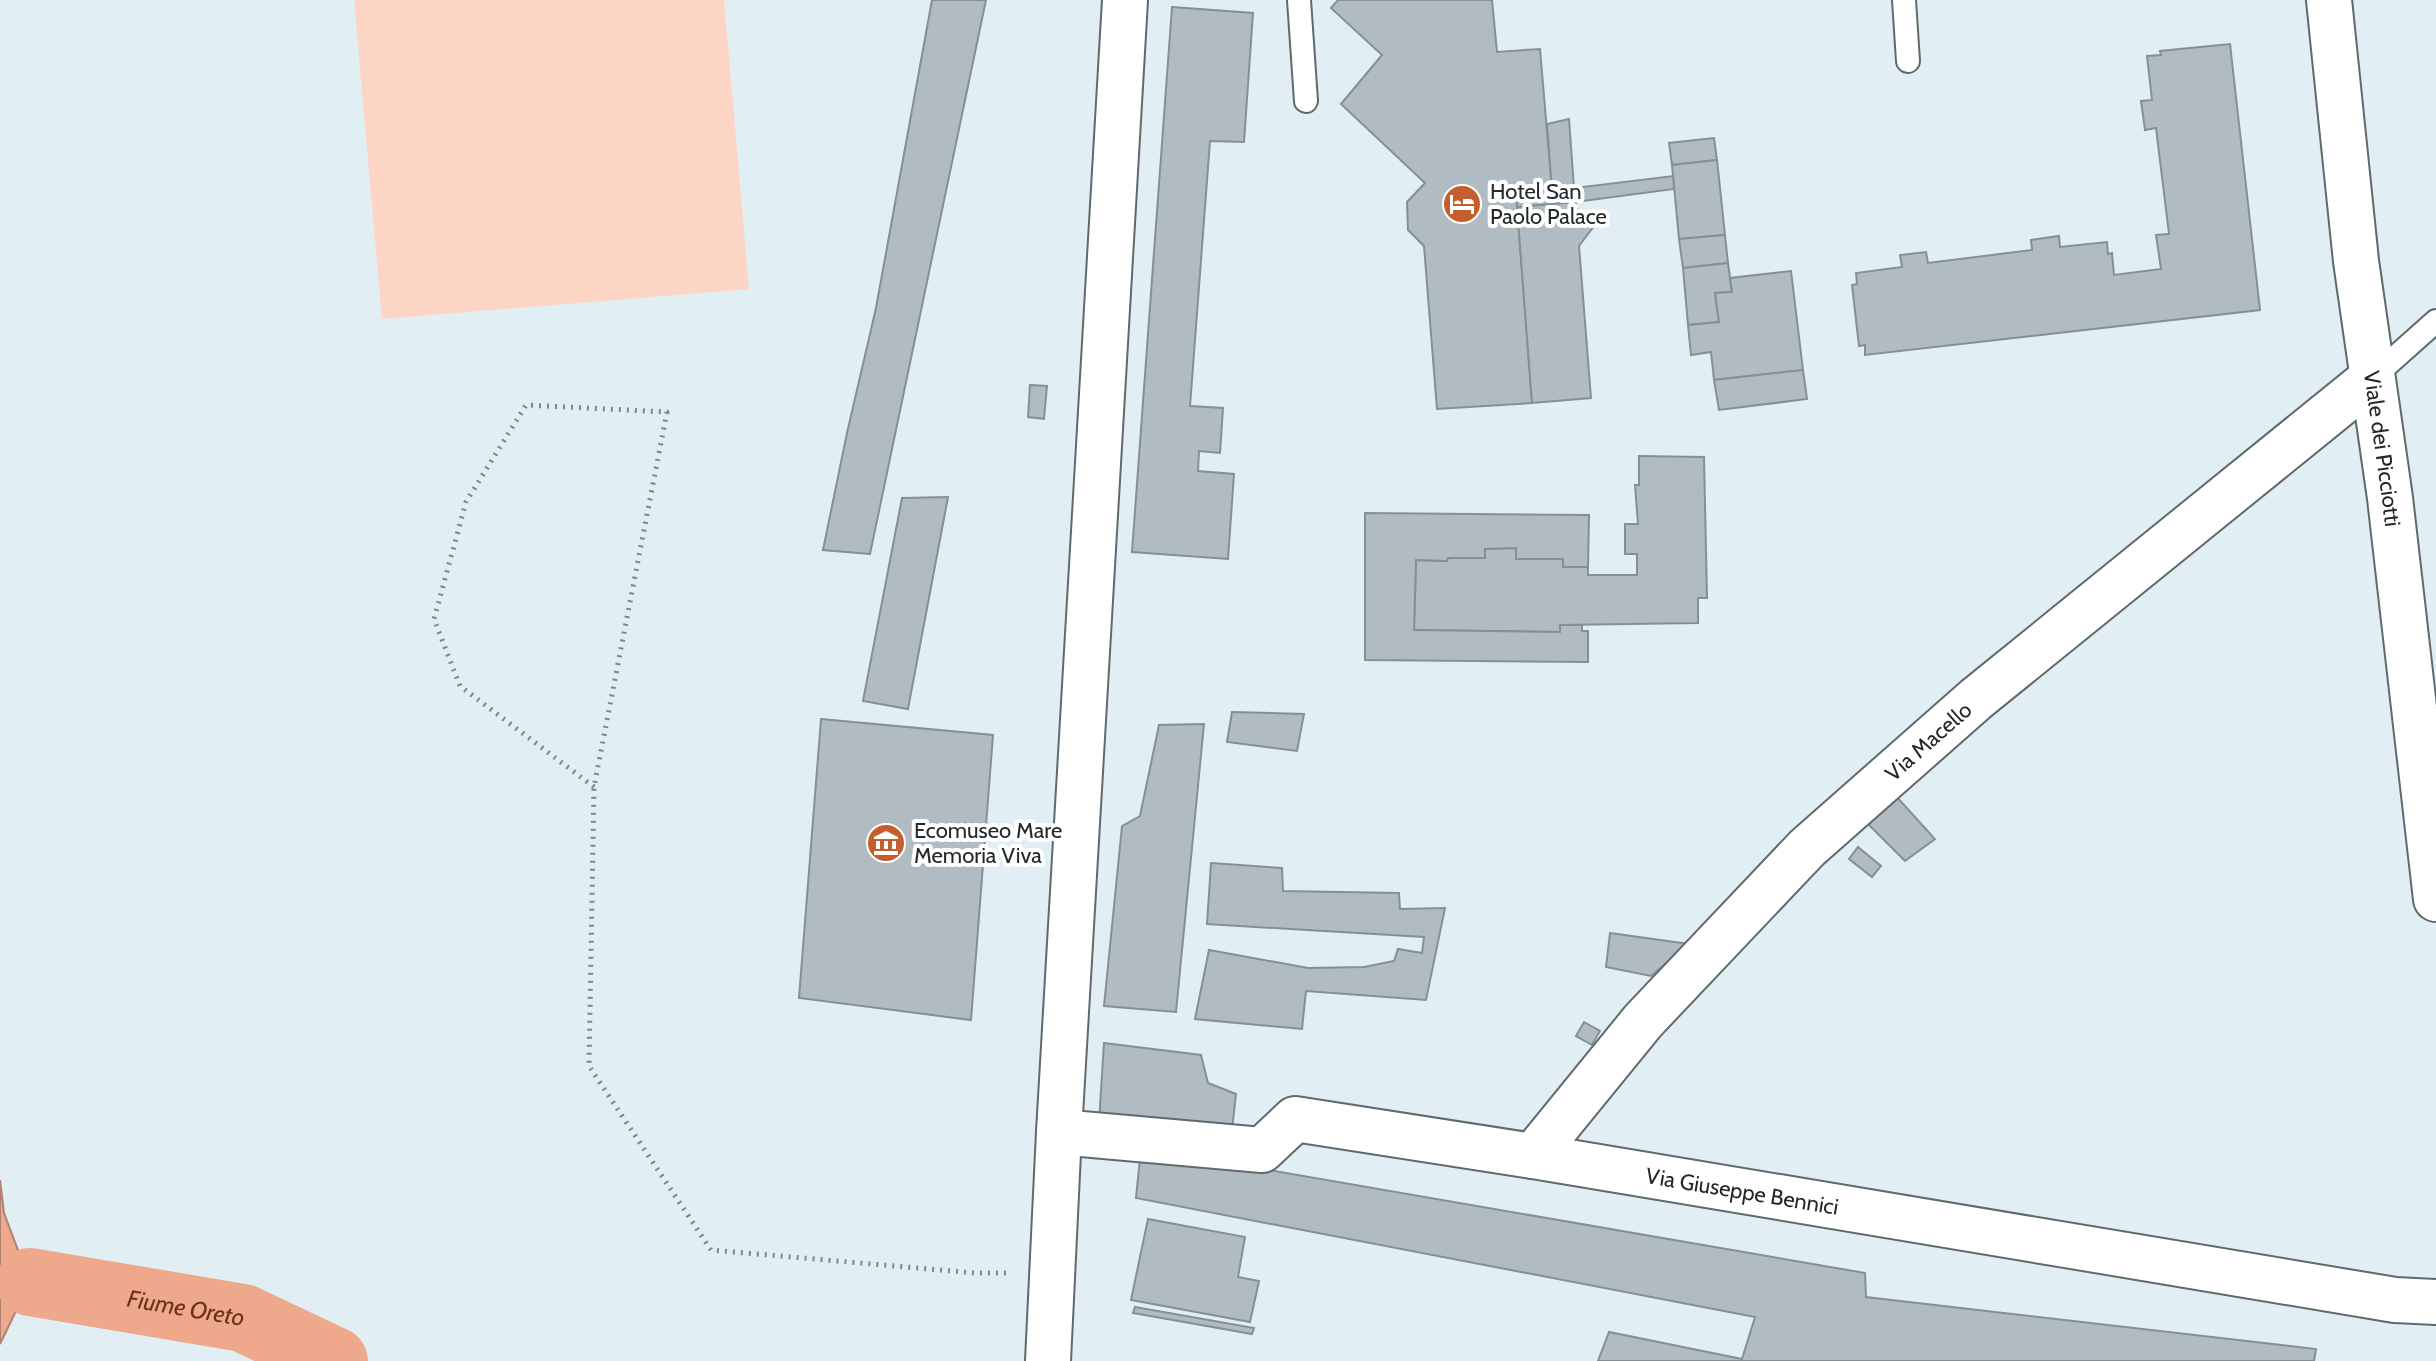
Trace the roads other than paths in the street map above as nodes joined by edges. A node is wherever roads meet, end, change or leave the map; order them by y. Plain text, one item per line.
1 (1125, 0) edge
2 (1299, 0) edge
3 (1904, 0) edge
4 (2329, 0) edge
5 (1908, 61) dead end
6 (1306, 101) dead end
7 (2436, 321) edge
8 (2371, 379) junction
9 (2436, 899) edge
10 (1059, 1132) junction
11 (1533, 1156) junction
12 (2436, 1302) edge
13 (1048, 1361) edge

1 - 10 street
2 - 6 lane
3 - 5 lane
4 - 8 street, Viale dei Picciotti
7 - 8 lane
8 - 9 street, Viale dei Picciotti
8 - 11 street, Via Macello
10 - 11 street, Via Giuseppe Bennici
10 - 13 street
11 - 12 street, Via Giuseppe Bennici

